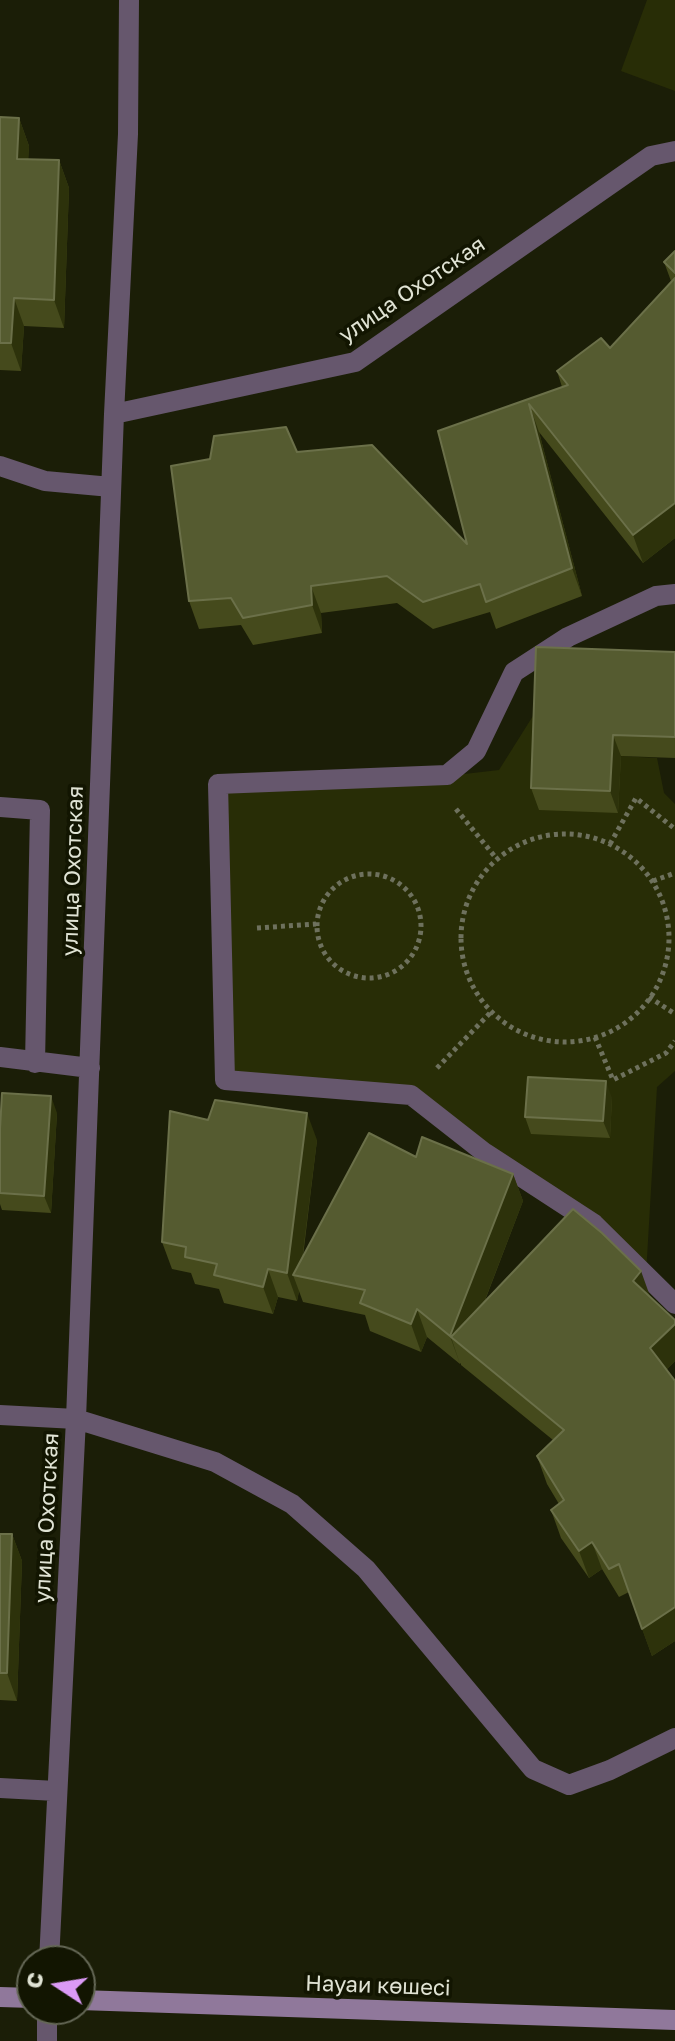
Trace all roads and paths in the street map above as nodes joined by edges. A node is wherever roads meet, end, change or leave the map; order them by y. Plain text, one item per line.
1 (129, 0) edge
2 (675, 151) edge
3 (114, 414) junction
4 (0, 466) edge
5 (111, 487) junction
6 (675, 594) edge
7 (430, 778) junction
8 (0, 807) edge
9 (675, 829) edge
10 (610, 844) junction
11 (496, 858) junction
12 (675, 873) edge
13 (653, 881) junction
14 (316, 924) junction
15 (221, 930) junction
16 (649, 997) junction
17 (491, 1012) junction
18 (675, 1014) edge
19 (595, 1037) junction
20 (675, 1041) edge
21 (0, 1057) edge
22 (35, 1063) junction
23 (90, 1068) junction
24 (411, 1095) junction
25 (675, 1304) edge
26 (0, 1415) edge
27 (76, 1419) junction
28 (675, 1738) edge
29 (0, 1788) edge
30 (56, 1791) junction
31 (50, 1945) edge
32 (96, 2001) edge
33 (675, 2020) edge

1 - 3 lane
2 - 3 lane, улица Охотская
3 - 5 lane, улица Охотская
4 - 5 lane
5 - 23 lane, улица Охотская
6 - 7 lane
7 - 11 path
7 - 15 lane
8 - 22 lane
9 - 10 path
10 - 11 path
10 - 13 path
11 - 17 path
12 - 13 path
13 - 16 path
14 - 14 path
14 - 15 path
15 - 24 lane
16 - 18 path
16 - 19 path
17 - 19 path
17 - 24 path
19 - 20 path
21 - 22 lane
22 - 23 lane
23 - 27 lane, улица Охотская
24 - 25 lane
26 - 27 lane
27 - 28 lane
27 - 30 lane, улица Охотская
29 - 30 lane
30 - 31 lane, улица Охотская
32 - 33 street, Науаи көшесі

